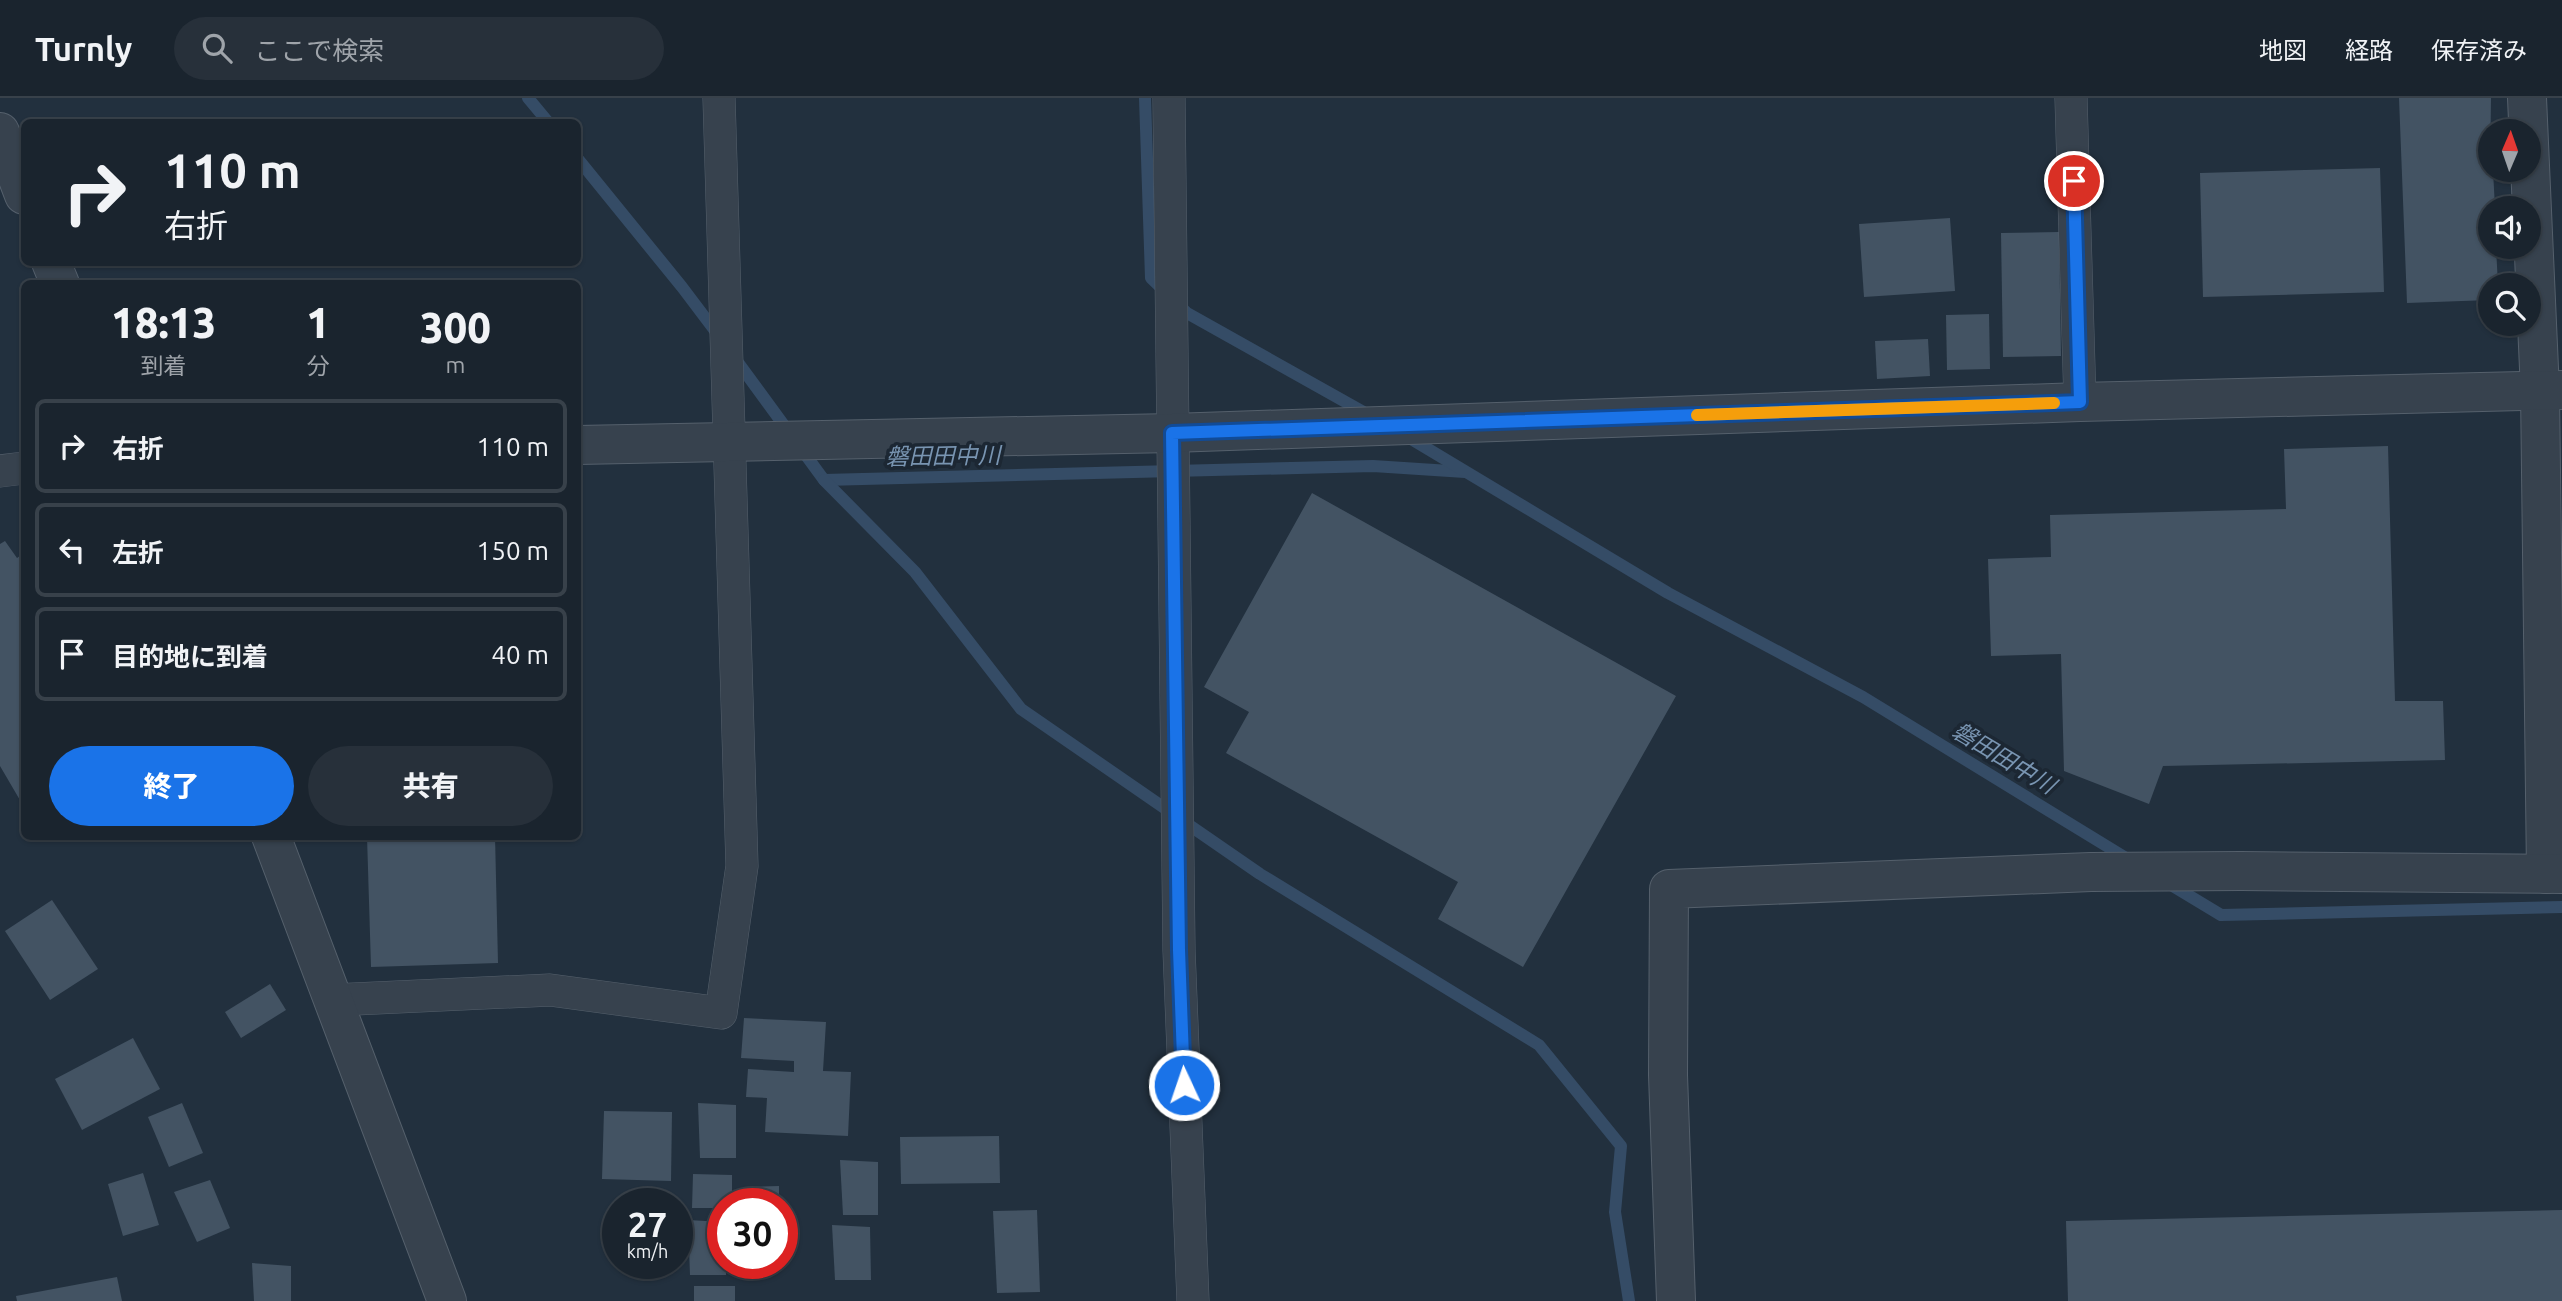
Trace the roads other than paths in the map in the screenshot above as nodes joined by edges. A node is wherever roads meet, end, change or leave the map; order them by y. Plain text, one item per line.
1 (719, 98) edge
2 (1169, 98) edge
3 (2071, 98) edge
4 (2528, 98) edge
5 (0, 132) edge
6 (21, 187) edge
7 (2551, 390) edge
8 (2080, 402) junction
9 (1172, 433) junction
10 (728, 440) junction
11 (581, 445) edge
12 (21, 468) edge
13 (0, 471) edge
14 (273, 840) edge
15 (2554, 874) edge
16 (333, 1000) junction
17 (447, 1301) edge
18 (1193, 1301) edge
19 (1676, 1301) edge

1 - 10 street
2 - 9 street
3 - 8 street
4 - 7 street
5 - 6 street
7 - 8 street
7 - 15 street
8 - 9 street
9 - 10 street
9 - 18 street
10 - 11 street
10 - 16 street
12 - 13 street
14 - 16 street
15 - 19 street
16 - 17 street

